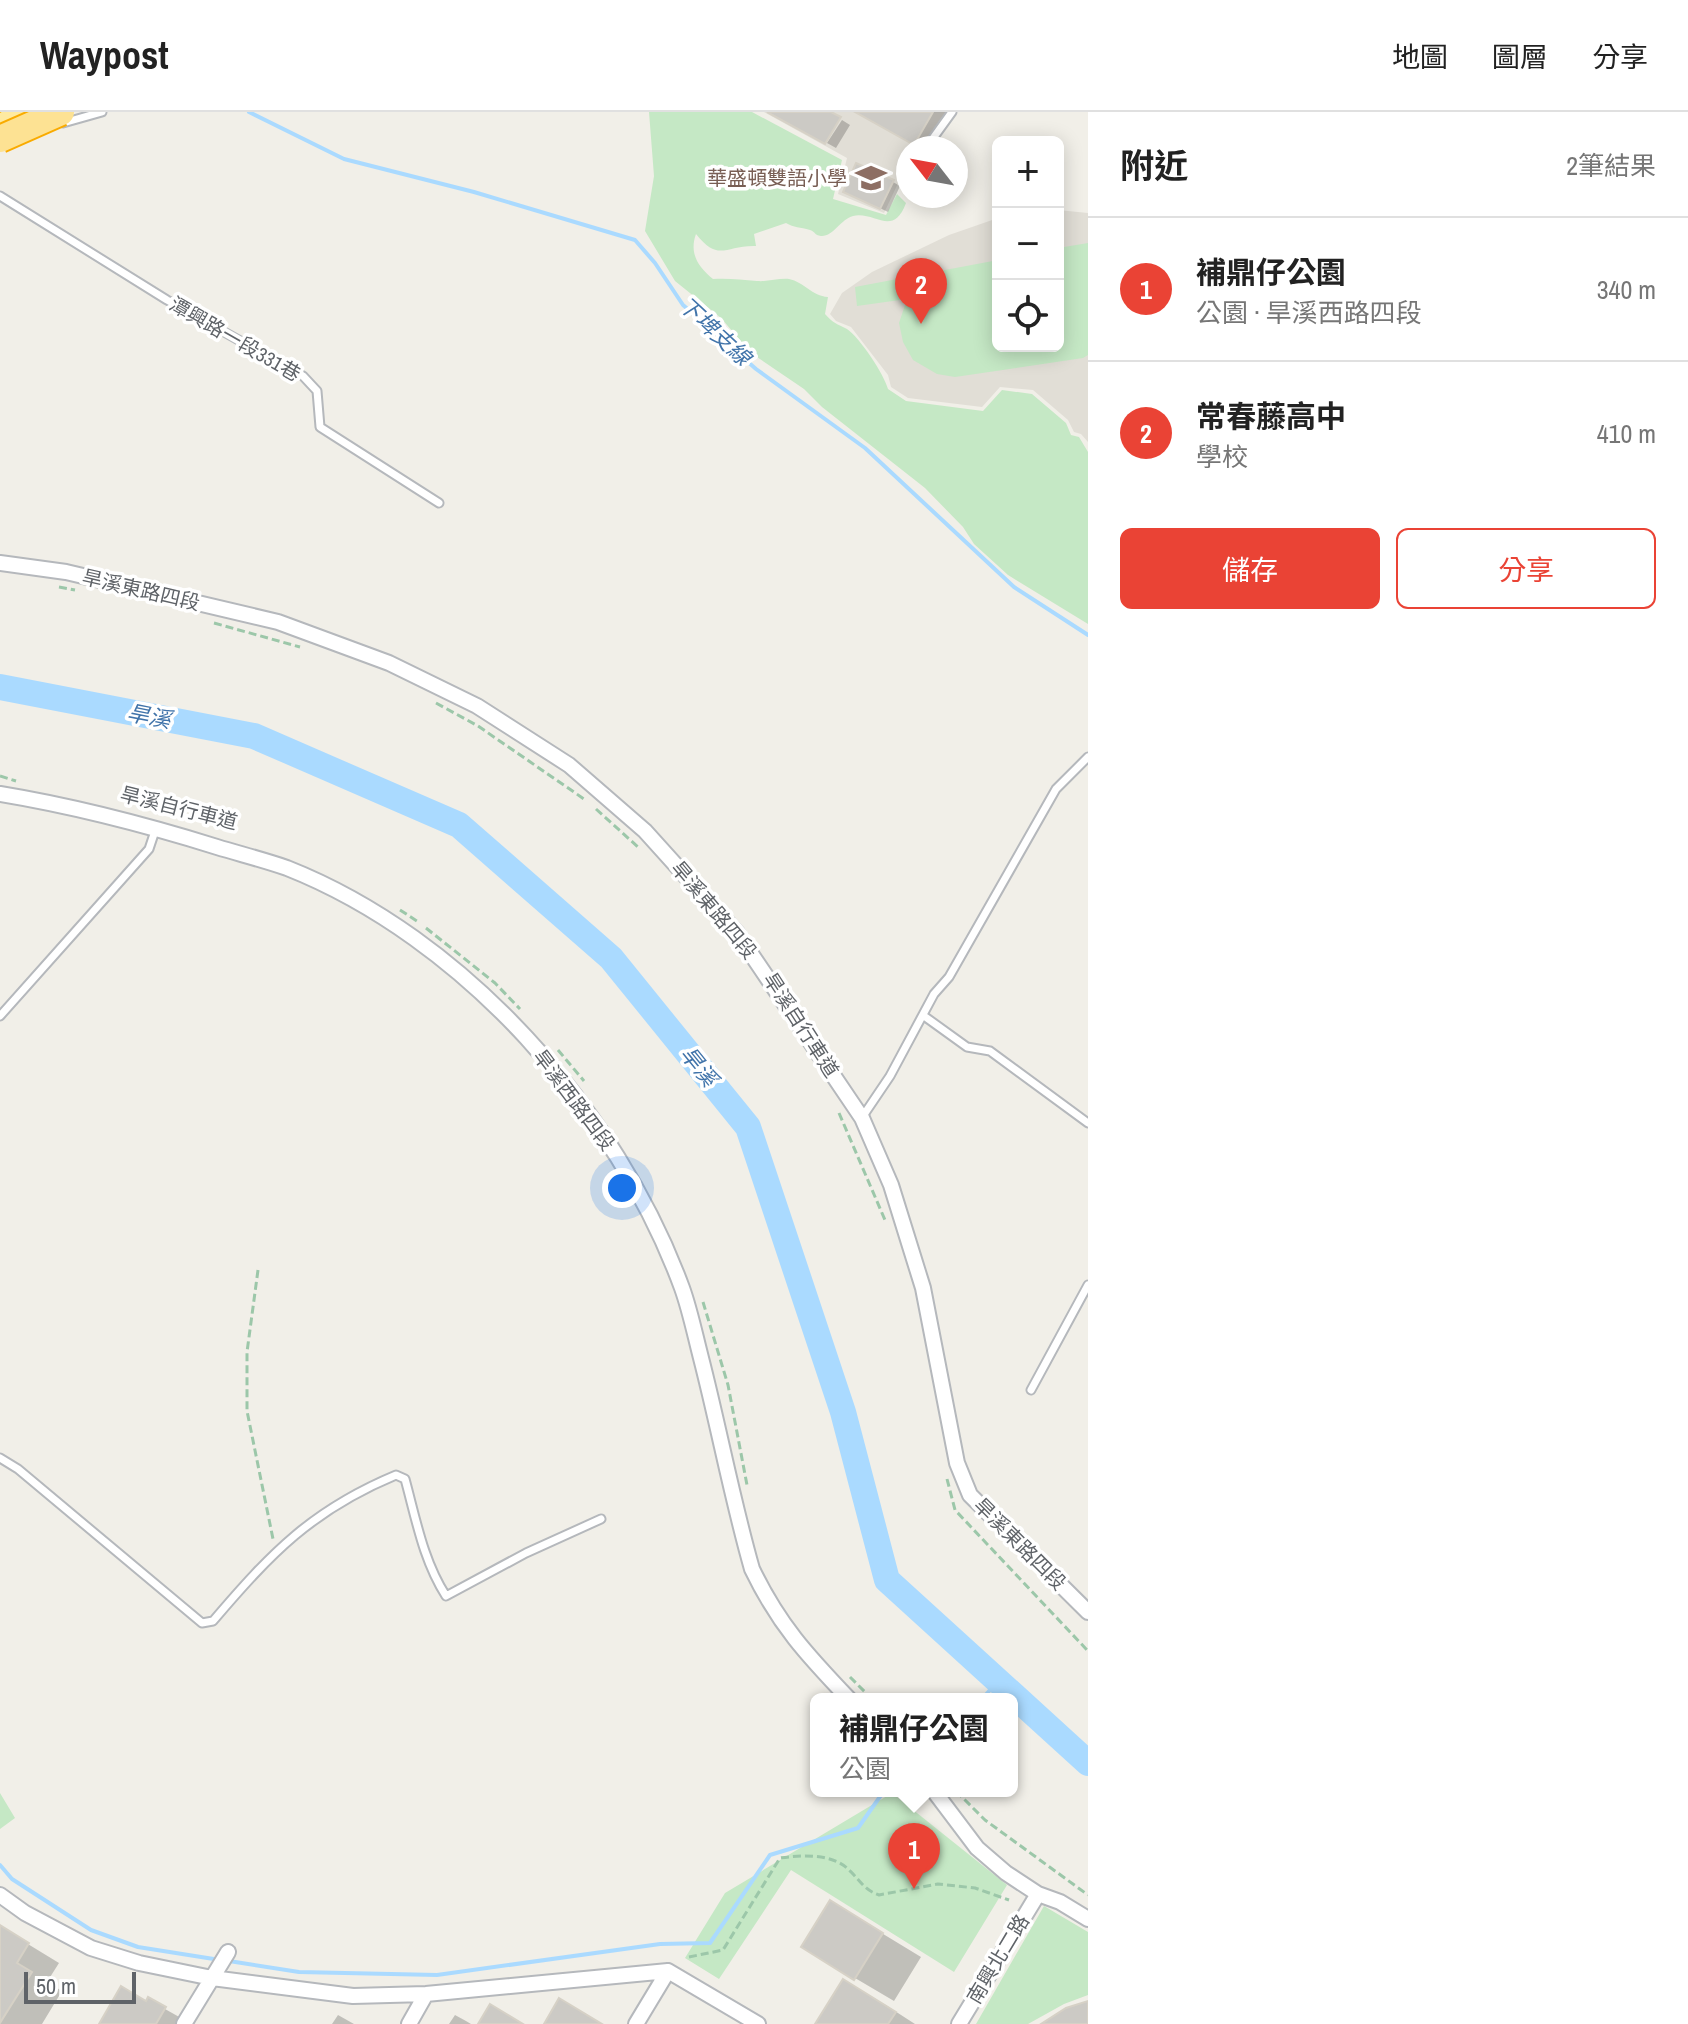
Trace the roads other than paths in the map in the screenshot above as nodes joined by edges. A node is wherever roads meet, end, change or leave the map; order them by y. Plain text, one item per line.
1 (60, 112) edge
2 (102, 112) edge
3 (952, 112) edge
4 (26, 122) edge
5 (0, 127) edge
6 (935, 136) edge
7 (0, 139) edge
8 (0, 150) edge
9 (0, 196) edge
10 (439, 503) dead end
11 (0, 563) edge
12 (1088, 757) edge
13 (0, 794) edge
14 (156, 828) junction
15 (0, 1016) edge
16 (924, 1016) junction
17 (862, 1118) junction
18 (1088, 1123) edge
19 (1088, 1285) edge
20 (1031, 1390) dead end
21 (0, 1458) edge
22 (601, 1519) dead end
23 (1088, 1612) edge
24 (843, 1693) edge
25 (939, 1797) edge
26 (1038, 1894) junction
27 (0, 1895) edge
28 (1088, 1919) edge
29 (228, 1952) dead end
30 (668, 1971) junction
31 (212, 1978) junction
32 (426, 1994) junction
33 (184, 2024) edge
34 (409, 2024) edge
35 (636, 2024) edge
36 (758, 2024) edge
37 (959, 2024) edge

1 - 4 street
1 - 7 highway, bridge
2 - 4 lane
3 - 6 lane
4 - 5 highway
4 - 8 street
9 - 10 lane, 潭興路一段331巷
11 - 17 street, 旱溪東路四段
12 - 16 lane
13 - 14 street, 旱溪西路四段
14 - 15 lane
14 - 24 street, 旱溪西路四段
16 - 17 lane
16 - 18 lane
17 - 23 street, 旱溪東路四段
19 - 20 lane
21 - 22 lane
25 - 26 street
26 - 28 street
26 - 37 street, 南興北二路
27 - 31 street
29 - 31 street
30 - 32 street
30 - 35 street
30 - 36 street
31 - 32 street
31 - 33 street
32 - 34 street

